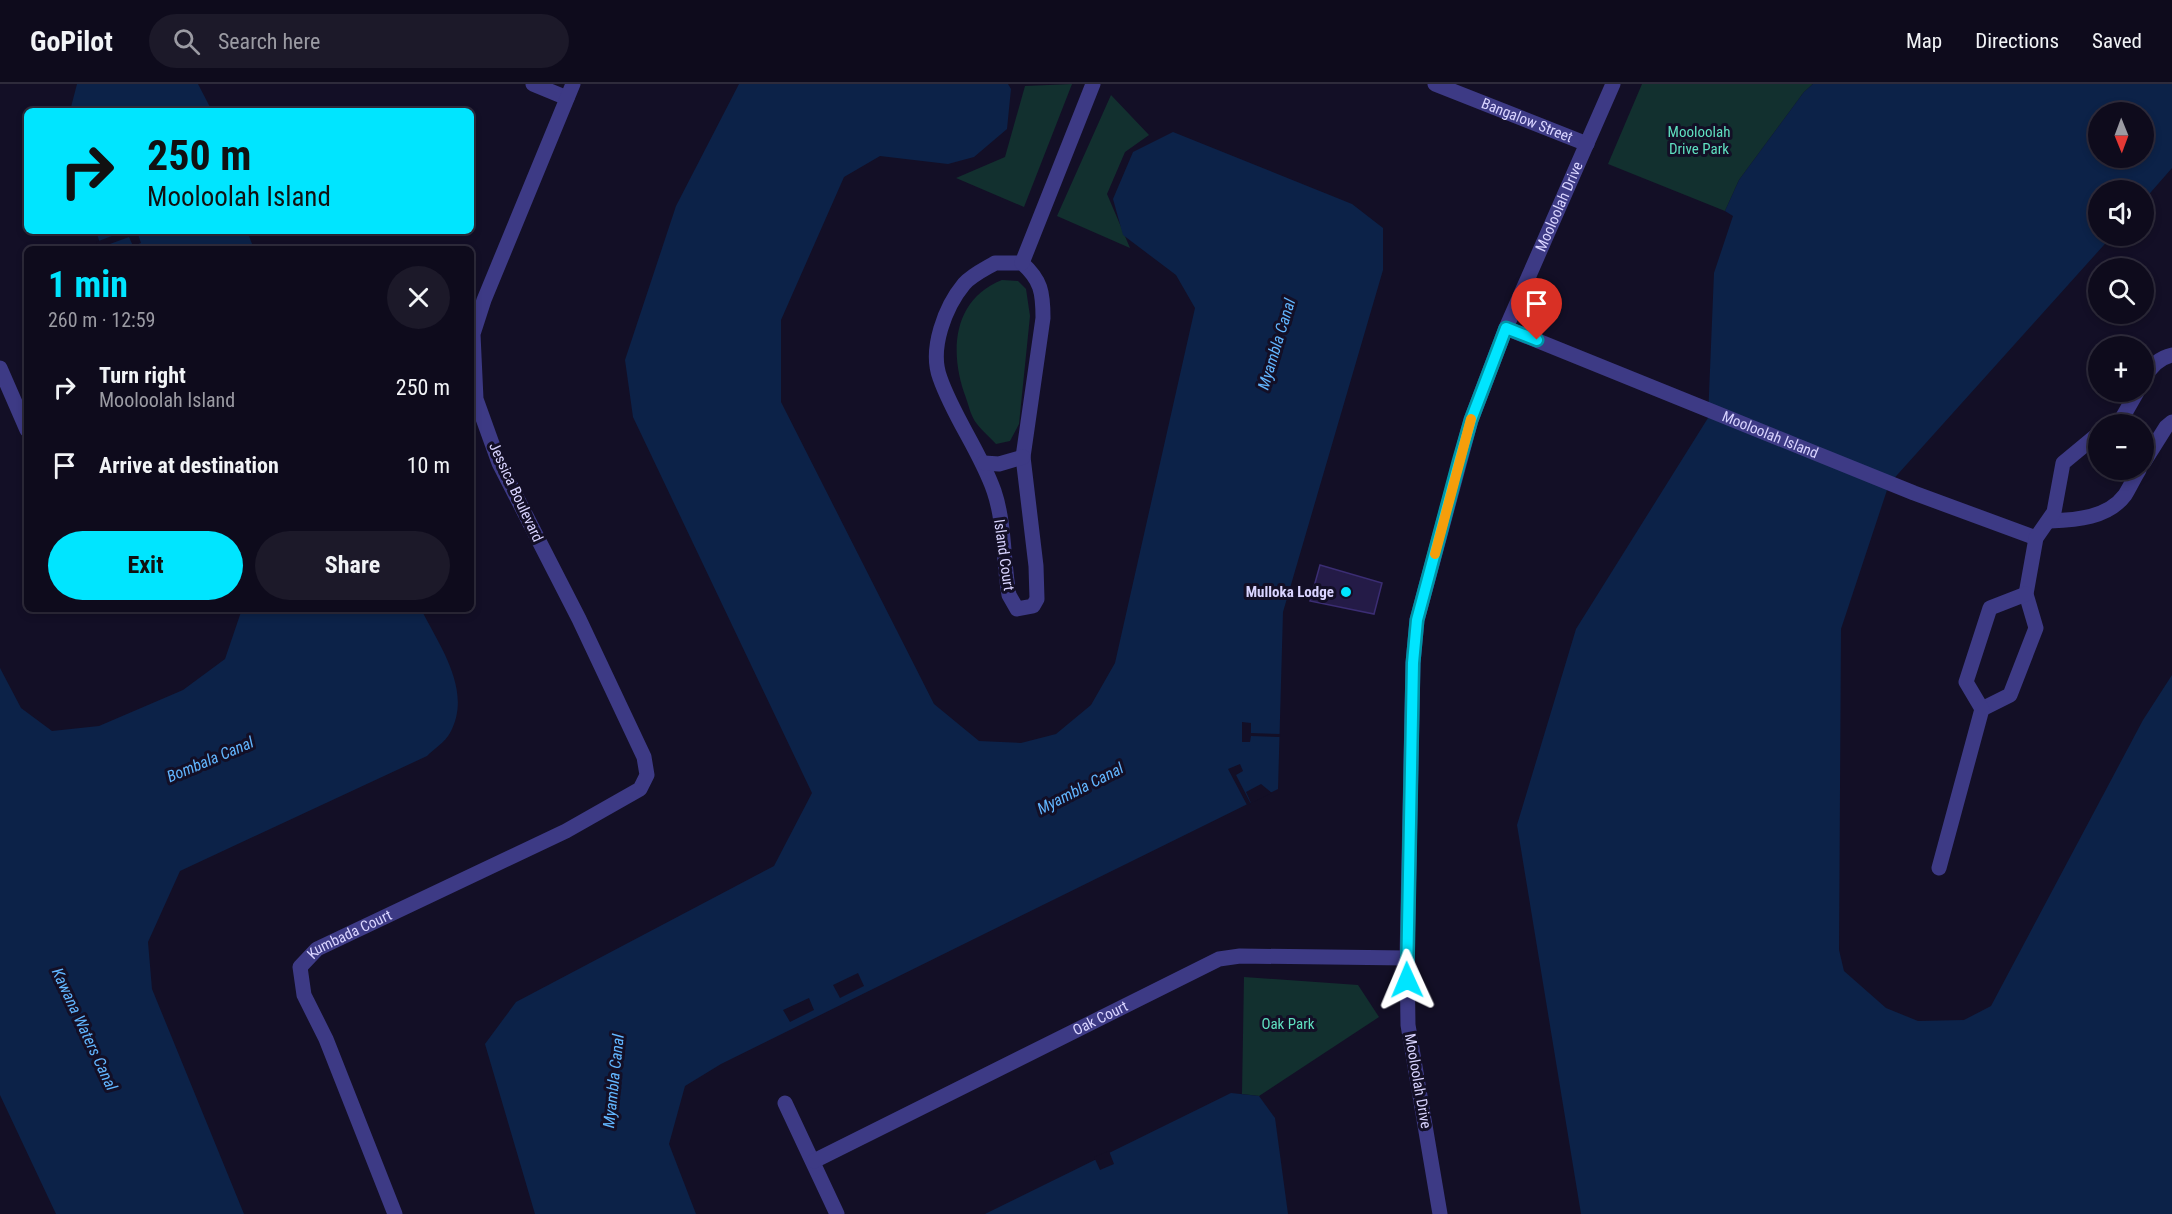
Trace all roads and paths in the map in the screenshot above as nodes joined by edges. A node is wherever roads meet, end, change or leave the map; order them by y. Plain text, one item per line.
1 (533, 84) edge
2 (1093, 84) edge
3 (1435, 84) edge
4 (1613, 84) edge
5 (570, 91) edge
6 (1587, 144) junction
7 (1022, 262) junction
8 (478, 298) edge
9 (474, 327) edge
10 (1506, 328) junction
11 (2172, 355) edge
12 (474, 356) edge
13 (2154, 366) edge
14 (0, 368) edge
15 (24, 423) edge
16 (2172, 423) edge
17 (2088, 442) edge
18 (2154, 446) edge
19 (1023, 458) junction
20 (984, 463) junction
21 (2133, 480) edge
22 (2050, 521) junction
23 (2036, 538) junction
24 (2026, 594) junction
25 (1983, 709) junction
26 (640, 789) joint
27 (1939, 868) dead end
28 (1407, 958) junction
29 (785, 1103) dead end
30 (814, 1161) junction
31 (395, 1214) edge
32 (837, 1214) edge
33 (1440, 1214) edge

1 - 5 street
2 - 7 street
3 - 6 street, Bangalow Street
4 - 6 street, Mooloolah Drive
5 - 8 street, Jessica Boulevard
6 - 10 street, Mooloolah Drive
7 - 19 street, Island Court
7 - 20 street, Island Court
8 - 9 street, Jessica Boulevard
10 - 23 street, Mooloolah Island
10 - 28 street, Mooloolah Drive
11 - 13 street
12 - 26 street, Jessica Boulevard
14 - 15 street
16 - 18 street
17 - 22 street
19 - 20 street
19 - 20 street, Island Court
21 - 22 street
22 - 23 street
23 - 24 street
24 - 25 street
24 - 25 street
25 - 27 street
26 - 31 street, Kumbada Court
28 - 30 street, Oak Court
28 - 33 street, Mooloolah Drive
29 - 30 street
30 - 32 street

